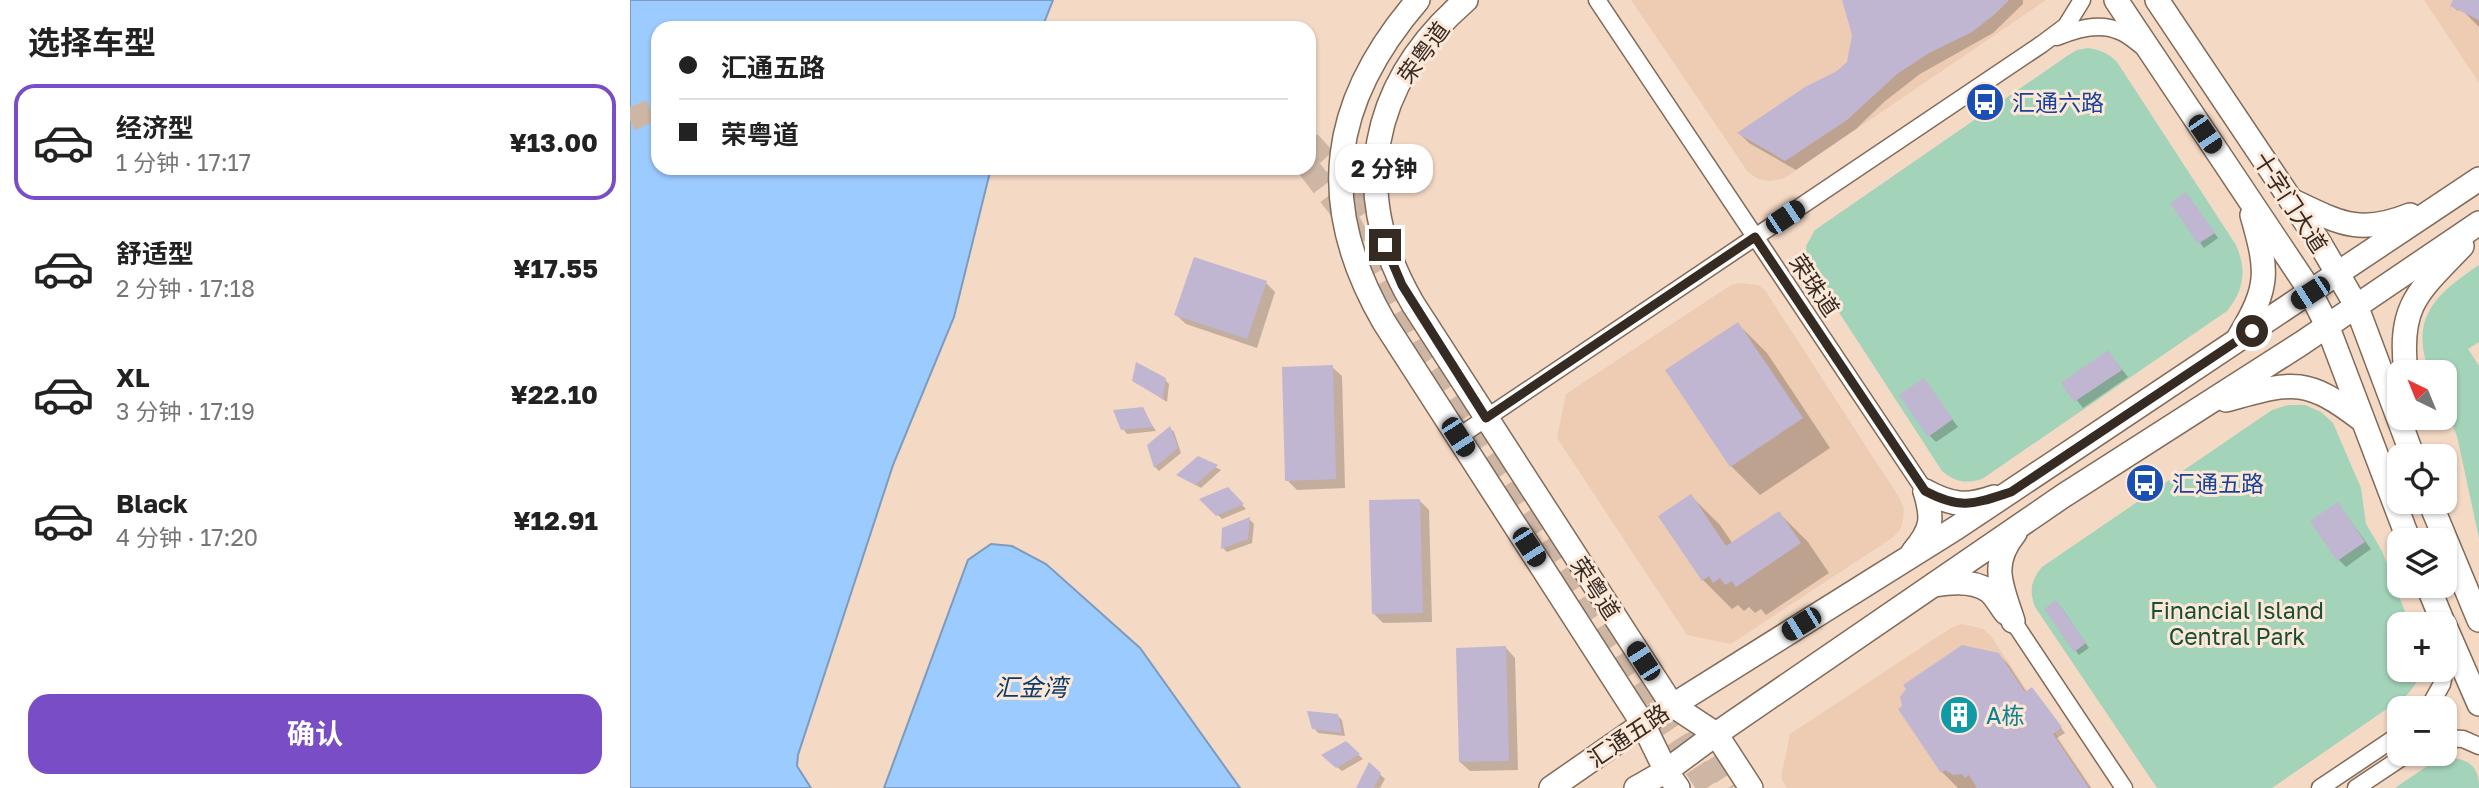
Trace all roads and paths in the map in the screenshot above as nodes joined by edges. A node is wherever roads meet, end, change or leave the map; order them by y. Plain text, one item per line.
1 (1418, 0) edge
2 (1466, 0) edge
3 (1597, 0) edge
4 (2082, 0) edge
5 (2116, 0) edge
6 (2157, 0) edge
7 (2172, 0) edge
8 (2176, 28) junction
9 (2042, 44) junction
10 (2151, 51) junction
11 (2479, 179) edge
12 (2246, 195) junction
13 (2290, 200) junction
14 (2449, 200) junction
15 (2479, 223) edge
16 (2479, 229) edge
17 (1755, 237) junction
18 (2338, 274) junction
19 (2310, 293) junction
20 (2356, 304) junction
21 (2327, 325) junction
22 (2236, 343) junction
23 (2405, 360) edge
24 (2206, 406) junction
25 (1486, 418) junction
26 (2362, 420) junction
27 (1458, 437) junction
28 (2410, 444) edge
29 (1925, 491) junction
30 (2011, 492) junction
31 (2435, 514) edge
32 (2023, 524) junction
33 (2404, 528) edge
34 (1909, 557) junction
35 (1930, 586) junction
36 (2478, 615) edge
37 (2012, 621) junction
38 (2457, 654) edge
39 (2479, 704) edge
40 (1672, 705) junction
41 (1643, 724) junction
42 (1716, 734) junction
43 (2457, 739) edge
44 (2387, 743) edge
45 (2479, 746) edge
46 (2389, 766) edge
47 (1672, 780) edge
48 (1551, 788) edge
49 (1636, 788) edge
50 (1751, 788) edge
51 (2124, 788) edge
52 (2320, 788) edge
53 (2356, 788) edge

1 - 27 street, 荣粤道
2 - 25 street, 荣粤道
3 - 17 street, 荣珠道
4 - 9 street
5 - 10 street, 十字门大道
6 - 8 street, 十字门大道
7 - 8 street
8 - 13 street, 十字门大道
9 - 10 street
9 - 17 street
10 - 12 street, 十字门大道
11 - 14 street, 汇通五路
12 - 19 street, 十字门大道
12 - 22 street
13 - 14 street
13 - 18 street, 十字门大道
14 - 18 street, 汇通五路
15 - 20 street
16 - 23 street
17 - 25 street
17 - 29 street, 荣珠道
18 - 19 street, 汇通五路
18 - 20 street, 十字门大道
19 - 21 street, 十字门大道
19 - 22 street, 汇通五路
20 - 21 street
20 - 28 street, 十字门大道
21 - 24 street
21 - 26 street, 十字门大道
22 - 30 street, 汇通五路
24 - 26 street
24 - 32 street
25 - 27 street
25 - 40 street, 荣粤道
26 - 33 street, 十字门大道
27 - 41 street, 荣粤道
29 - 30 street
29 - 34 street
30 - 34 street, 汇通五路
31 - 36 street
32 - 35 street
32 - 37 street
34 - 40 street, 汇通五路
35 - 37 street
35 - 42 street
37 - 51 street
38 - 39 street
40 - 41 street, 汇通五路
40 - 42 street, 荣粤道
41 - 47 street, 荣粤道
41 - 48 street, 汇通五路
42 - 47 street
42 - 50 street, 荣粤道
43 - 45 street
44 - 52 street
46 - 53 street
47 - 49 street

